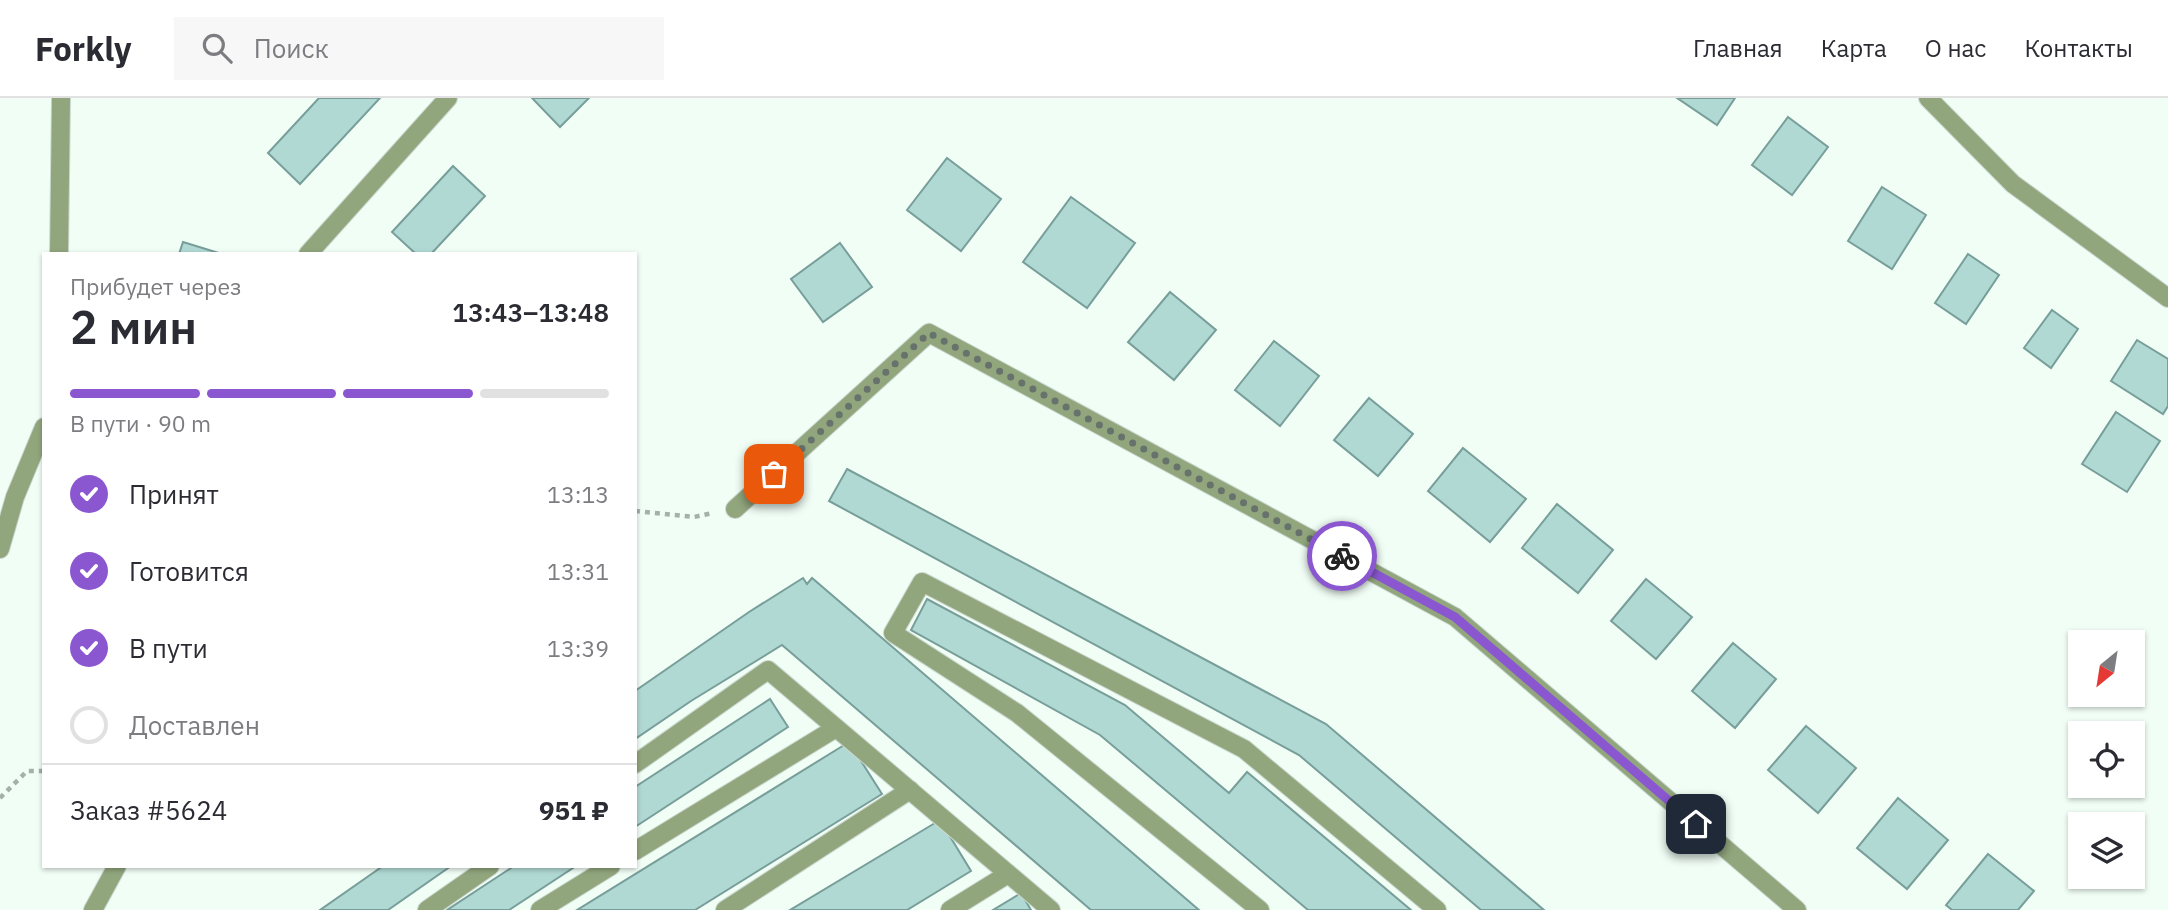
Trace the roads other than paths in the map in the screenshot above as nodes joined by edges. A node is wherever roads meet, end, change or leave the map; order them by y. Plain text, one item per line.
1 (61, 98) edge
2 (448, 98) edge
3 (1928, 98) edge
4 (59, 252) edge
5 (310, 252) edge
6 (2168, 298) edge
7 (42, 432) edge
8 (735, 509) road end
9 (0, 550) edge
10 (836, 727) junction
11 (637, 763) edge
12 (910, 790) junction
13 (637, 850) edge
14 (116, 868) edge
15 (487, 868) edge
16 (608, 868) edge
17 (1008, 874) junction
18 (93, 910) edge
19 (427, 910) edge
20 (540, 910) edge
21 (725, 910) edge
22 (950, 910) edge
23 (1051, 910) edge
24 (1260, 910) edge
25 (1437, 910) edge
26 (1797, 910) edge

1 - 4 street
2 - 5 street
3 - 6 street
7 - 9 street
8 - 26 street
10 - 11 street
10 - 12 street
10 - 13 street
12 - 17 street
12 - 21 street
14 - 18 street
15 - 19 street
16 - 20 street
17 - 22 street
17 - 23 street
24 - 25 street

